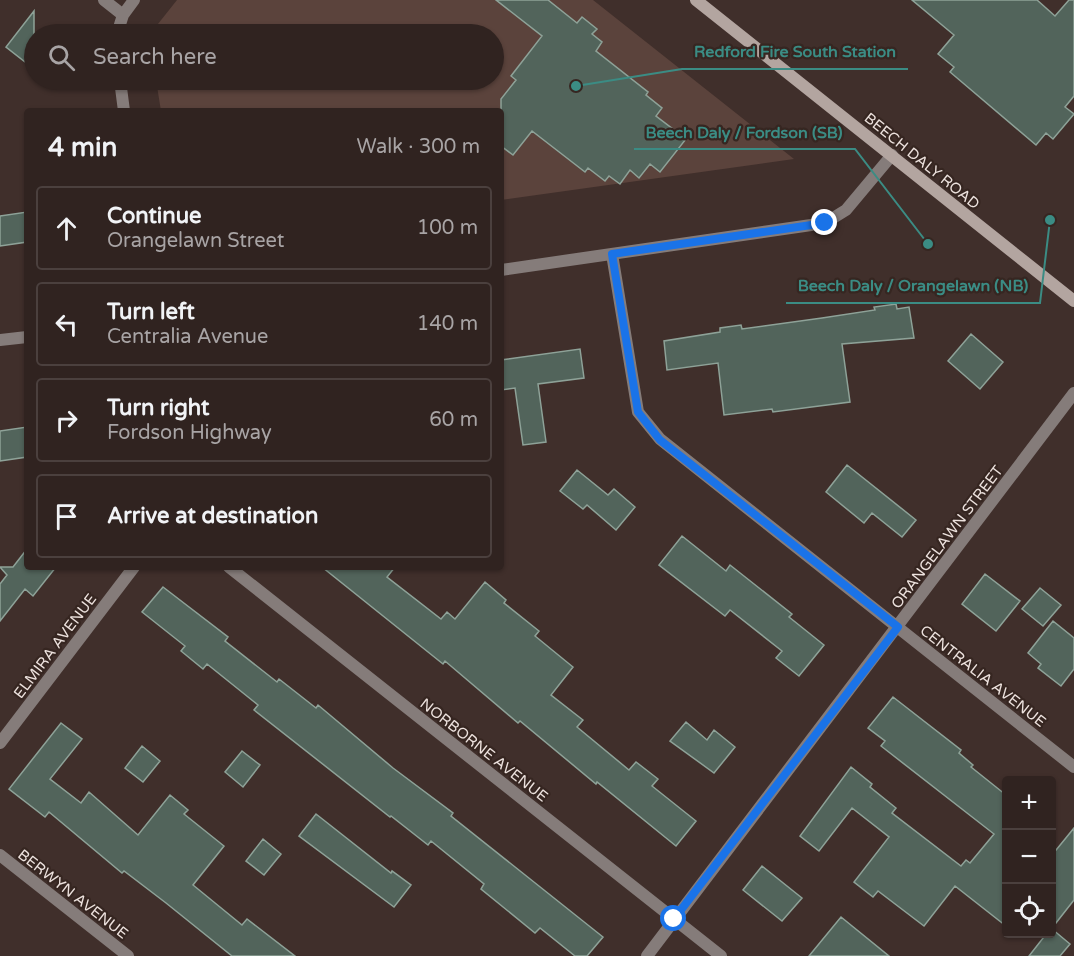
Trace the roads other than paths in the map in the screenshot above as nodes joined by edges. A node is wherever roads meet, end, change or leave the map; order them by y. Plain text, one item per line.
1 (104, 0) edge
2 (134, 0) edge
3 (696, 0) edge
4 (123, 15) junction
5 (120, 24) edge
6 (121, 90) edge
7 (124, 108) edge
8 (892, 155) junction
9 (612, 254) junction
10 (504, 270) edge
11 (1074, 301) edge
12 (24, 337) edge
13 (0, 340) edge
14 (1074, 393) edge
15 (132, 570) edge
16 (233, 570) edge
17 (898, 627) junction
18 (0, 743) edge
19 (1074, 767) edge
20 (0, 855) edge
21 (674, 919) junction
22 (128, 956) edge
23 (647, 956) edge
24 (721, 956) edge

1 - 4 street
2 - 4 street
3 - 8 main road, BEECH DALY ROAD
4 - 5 street
6 - 7 street
8 - 9 street
8 - 11 main road, BEECH DALY ROAD
9 - 10 street
9 - 17 street, CENTRALIA AVENUE
12 - 13 street
14 - 17 street, ORANGELAWN STREET
15 - 18 street, ELMIRA AVENUE
16 - 21 street, NORBORNE AVENUE
17 - 19 street, CENTRALIA AVENUE
17 - 21 street, ORANGELAWN STREET
20 - 22 street, BERWYN AVENUE
21 - 23 street, ORANGELAWN STREET
21 - 24 street, NORBORNE AVENUE

